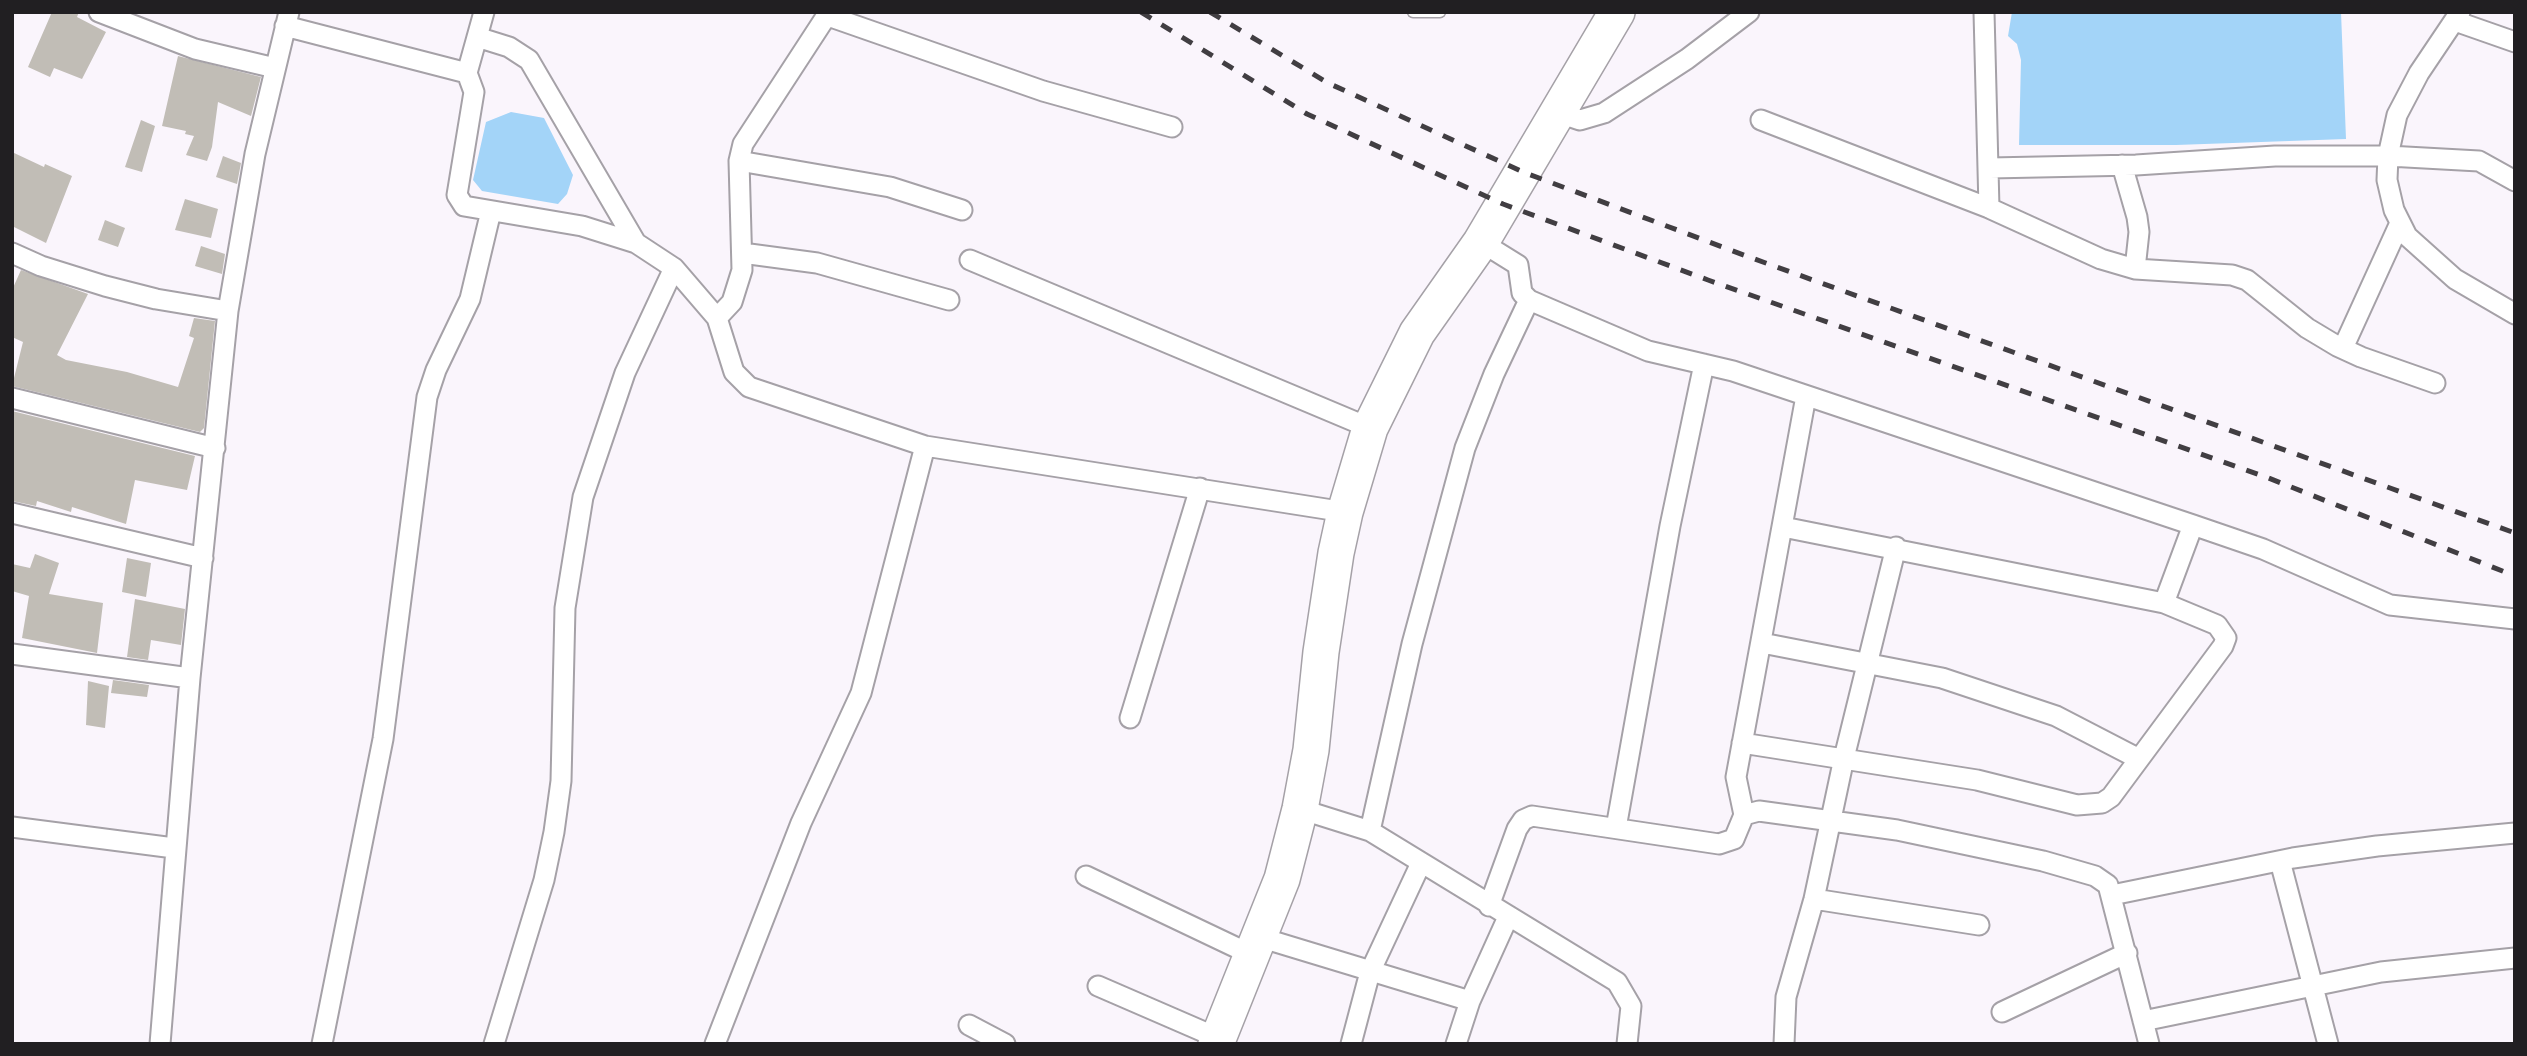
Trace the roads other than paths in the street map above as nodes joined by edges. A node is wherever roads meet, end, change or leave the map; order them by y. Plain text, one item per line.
1 (99, 12) edge
2 (484, 12) edge
3 (1413, 12) edge
4 (1440, 12) edge
5 (1617, 12) edge
6 (1749, 12) edge
7 (1984, 12) edge
8 (828, 14) edge
9 (2458, 16) edge
10 (287, 19) edge
11 (477, 37) junction
12 (2515, 42) edge
13 (275, 68) junction
14 (467, 73) junction
15 (1556, 112) junction
16 (1761, 120) dead end
17 (1172, 127) dead end
18 (2388, 156) junction
19 (739, 161) junction
20 (2122, 165) junction
21 (1990, 168) junction
22 (2515, 181) edge
23 (1989, 208) junction
24 (962, 210) dead end
25 (491, 211) junction
26 (2400, 223) junction
27 (1481, 242) junction
28 (636, 243) junction
29 (12, 253) edge
30 (742, 253) junction
31 (970, 260) dead end
32 (674, 268) junction
33 (2135, 269) junction
34 (950, 300) dead end
35 (1529, 300) junction
36 (228, 311) junction
37 (2515, 314) edge
38 (717, 318) junction
39 (2343, 348) junction
40 (1704, 364) junction
41 (2435, 383) dead end
42 (1806, 396) junction
43 (12, 398) edge
44 (1370, 428) junction
45 (925, 446) junction
46 (215, 448) junction
47 (1200, 488) junction
48 (1345, 512) junction
49 (12, 513) edge
50 (2193, 525) junction
51 (1783, 527) junction
52 (1896, 547) junction
53 (203, 558) junction
54 (2164, 603) junction
55 (2515, 619) edge
56 (1762, 643) junction
57 (12, 654) edge
58 (1867, 661) junction
59 (190, 678) junction
60 (1130, 718) dead end
61 (1742, 743) junction
62 (1844, 758) junction
63 (2139, 759) junction
64 (1300, 809) junction
65 (1744, 815) junction
66 (1830, 821) junction
67 (12, 827) edge
68 (1616, 828) junction
69 (1370, 831) junction
70 (2515, 833) edge
71 (174, 848) junction
72 (2280, 861) junction
73 (1421, 863) junction
74 (1086, 876) dead end
75 (2112, 895) junction
76 (1814, 899) junction
77 (1489, 906) junction
78 (1508, 917) junction
79 (1979, 925) dead end
80 (1256, 946) junction
81 (2127, 953) junction
82 (2515, 958) edge
83 (1370, 972) junction
84 (2313, 985) junction
85 (1098, 986) dead end
86 (1470, 1001) junction
87 (2001, 1012) dead end
88 (2143, 1021) junction
89 (969, 1025) dead end
90 (1217, 1041) edge
91 (160, 1044) edge
92 (322, 1044) edge
93 (494, 1044) edge
94 (715, 1044) edge
95 (1004, 1044) edge
96 (1351, 1044) edge
97 (1456, 1044) edge
98 (1627, 1044) edge
99 (1784, 1044) edge
100 (2149, 1044) edge
101 (2328, 1044) edge

1 - 13 street
2 - 11 street
3 - 4 lane
5 - 15 highway
6 - 15 street
7 - 21 street
8 - 17 street
8 - 19 street
9 - 12 street
9 - 18 street
10 - 13 street
10 - 14 street
11 - 14 street
11 - 28 street
13 - 36 street
14 - 25 street
15 - 27 highway
16 - 23 street
18 - 20 street
18 - 22 street
18 - 26 street
19 - 24 street
19 - 30 street
20 - 21 street
20 - 33 street
21 - 23 street
23 - 33 street
25 - 28 street
25 - 92 street
26 - 37 street
26 - 39 street
27 - 35 street
27 - 44 highway
28 - 32 street
29 - 36 street
30 - 34 street
30 - 38 street
31 - 44 street
32 - 38 street
32 - 93 street
33 - 39 street
35 - 40 street
35 - 69 street
36 - 46 street
38 - 45 street
39 - 41 street
40 - 42 street
40 - 68 street
42 - 50 street
42 - 51 street
43 - 46 street
44 - 48 highway
45 - 47 street
45 - 94 street
46 - 53 street
47 - 48 street
47 - 60 street
48 - 64 highway
49 - 53 street
50 - 54 street
50 - 55 street
51 - 52 street
51 - 56 street
52 - 54 street
52 - 58 street
53 - 59 street
54 - 63 street
56 - 58 street
56 - 61 street
57 - 59 street
58 - 62 street
58 - 63 street
59 - 71 street
61 - 62 street
61 - 65 street
62 - 63 street
62 - 66 street
64 - 69 street
64 - 80 highway
65 - 66 street
65 - 68 street
66 - 75 street
66 - 76 street
67 - 71 street
68 - 77 street
69 - 73 street
70 - 72 street
71 - 91 street
72 - 75 street
72 - 84 street
73 - 77 street
73 - 83 street
74 - 80 street
75 - 81 street
76 - 79 street
76 - 99 street
77 - 78 street
78 - 86 street
78 - 98 street
80 - 83 street
80 - 90 highway
81 - 87 street
81 - 88 street
82 - 84 street
83 - 86 street
83 - 96 street
84 - 88 street
84 - 101 street
85 - 90 street
86 - 97 street
88 - 100 street
89 - 95 street

